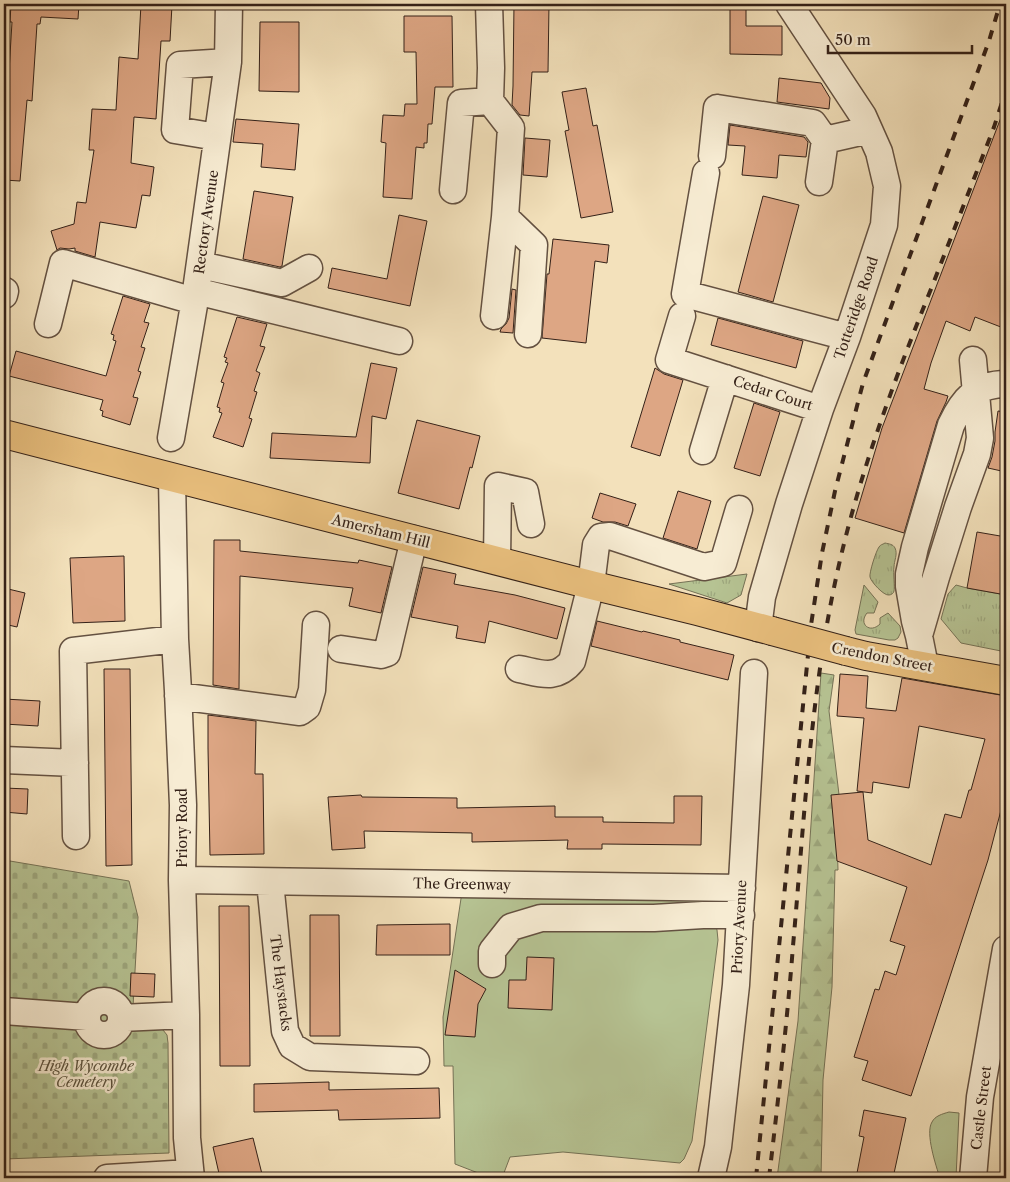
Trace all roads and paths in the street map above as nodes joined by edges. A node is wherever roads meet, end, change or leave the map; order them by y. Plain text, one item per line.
1 (229, 4) edge
2 (489, 4) edge
3 (789, 4) edge
4 (228, 62) junction
5 (490, 101) junction
6 (869, 130) junction
7 (217, 137) junction
8 (825, 140) junction
9 (819, 182) dead end
10 (453, 190) dead end
11 (505, 216) junction
12 (200, 265) junction
13 (309, 268) dead end
14 (195, 296) junction
15 (494, 316) dead end
16 (682, 316) dead end
17 (48, 324) dead end
18 (528, 334) dead end
19 (847, 337) junction
20 (399, 341) dead end
21 (973, 360) dead end
22 (725, 378) junction
23 (1006, 384) edge
24 (976, 392) junction
25 (820, 409) junction
26 (4, 434) edge
27 (171, 438) dead end
28 (703, 451) dead end
29 (172, 478) junction
30 (739, 509) dead end
31 (531, 524) dead end
32 (414, 539) junction
33 (497, 561) junction
34 (591, 586) junction
35 (316, 625) dead end
36 (765, 630) junction
37 (175, 639) junction
38 (341, 649) dead end
39 (925, 666) junction
40 (519, 669) dead end
41 (754, 674) dead end
42 (1006, 681) edge
43 (178, 696) junction
44 (4, 760) edge
45 (75, 763) junction
46 (76, 836) dead end
47 (182, 880) junction
48 (270, 882) junction
49 (742, 888) junction
50 (741, 915) junction
51 (1006, 949) edge
52 (492, 964) dead end
53 (1004, 980) edge
54 (4, 1011) edge
55 (186, 1015) junction
56 (416, 1061) dead end
57 (191, 1176) edge
58 (107, 1178) edge
59 (711, 1178) edge
60 (973, 1178) edge

1 - 4 street, Rectory Avenue
2 - 5 street
3 - 6 street, Totteridge Road
4 - 7 street, Rectory Avenue
4 - 7 street
5 - 10 street
5 - 11 street
6 - 8 street
6 - 19 street, Totteridge Road
7 - 12 street, Rectory Avenue
8 - 9 street
8 - 19 street
11 - 15 street
11 - 18 street
12 - 13 street
12 - 14 street, Rectory Avenue
14 - 17 street
14 - 20 street
14 - 27 street, Rectory Avenue
16 - 22 street, Cedar Court
19 - 25 street, Totteridge Road
21 - 24 street
22 - 25 street, Cedar Court
22 - 28 street, Cedar Court
23 - 24 street
24 - 39 street
25 - 36 street, Totteridge Road
26 - 29 main road, Amersham Hill
29 - 32 main road, Amersham Hill
29 - 37 street, Priory Road
30 - 34 street
31 - 33 street
32 - 33 main road, Amersham Hill
32 - 38 street
33 - 34 main road, Amersham Hill
34 - 36 main road, Amersham Hill
34 - 40 street
35 - 43 street
36 - 39 main road, Crendon Street, bridge
37 - 43 street, Priory Road
37 - 45 street
39 - 42 main road, Crendon Street
41 - 49 street, Priory Avenue
43 - 47 street, Priory Road
44 - 45 street
45 - 46 street
47 - 48 street, The Greenway
47 - 55 street, Priory Road
48 - 49 street, The Greenway
48 - 56 street, The Haystacks
49 - 50 street, Priory Avenue
50 - 52 street
50 - 59 street, Priory Avenue
51 - 53 street, Castle Street
53 - 60 street, Castle Street
54 - 55 street
55 - 57 street, Priory Road
57 - 58 street

